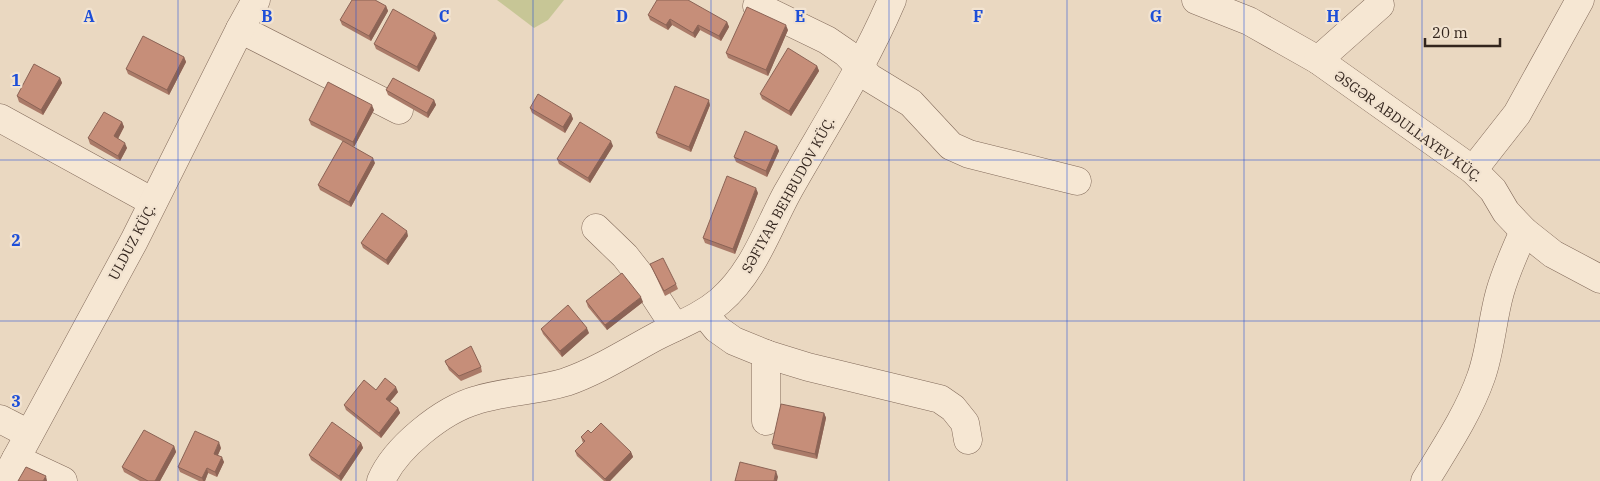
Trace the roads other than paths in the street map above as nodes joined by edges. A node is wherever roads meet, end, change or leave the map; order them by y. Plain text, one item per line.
1 (256, 0) edge
2 (892, 0) edge
3 (1196, 0) edge
4 (1580, 0) edge
5 (1380, 5) dead end
6 (757, 6) dead end
7 (240, 29) junction
8 (1318, 60) junction
9 (860, 67) junction
10 (399, 110) dead end
11 (0, 118) edge
12 (1473, 170) junction
13 (1077, 180) dead end
14 (153, 202) junction
15 (596, 228) dead end
16 (1524, 231) junction
17 (1600, 279) edge
18 (704, 313) junction
19 (675, 327) junction
20 (766, 354) junction
21 (0, 419) edge
22 (766, 421) dead end
23 (29, 434) junction
24 (968, 440) dead end
25 (10, 470) edge
26 (64, 481) edge
27 (381, 481) edge
28 (1425, 481) edge

1 - 7 street, ULDUZ KÜÇ.
2 - 9 street, SƏFIYAR BEHBUDOV KÜÇ.
3 - 8 street, ƏSGƏR ABDULLAYEV KÜÇ.
4 - 12 street
5 - 8 street
6 - 9 street
7 - 10 street
7 - 14 street, ULDUZ KÜÇ.
8 - 12 street, ƏSGƏR ABDULLAYEV KÜÇ.
9 - 13 street
9 - 18 street, SƏFIYAR BEHBUDOV KÜÇ.
11 - 14 street
12 - 16 street, ƏSGƏR ABDULLAYEV KÜÇ.
14 - 23 street, ULDUZ KÜÇ.
15 - 19 street
16 - 17 street, ƏSGƏR ABDULLAYEV KÜÇ.
16 - 28 street
18 - 19 street, SƏFIYAR BEHBUDOV KÜÇ.
18 - 20 street
19 - 27 street, SƏFIYAR BEHBUDOV KÜÇ.
20 - 22 street
20 - 24 street
21 - 23 street
23 - 25 street, ULDUZ KÜÇ.
25 - 26 street

